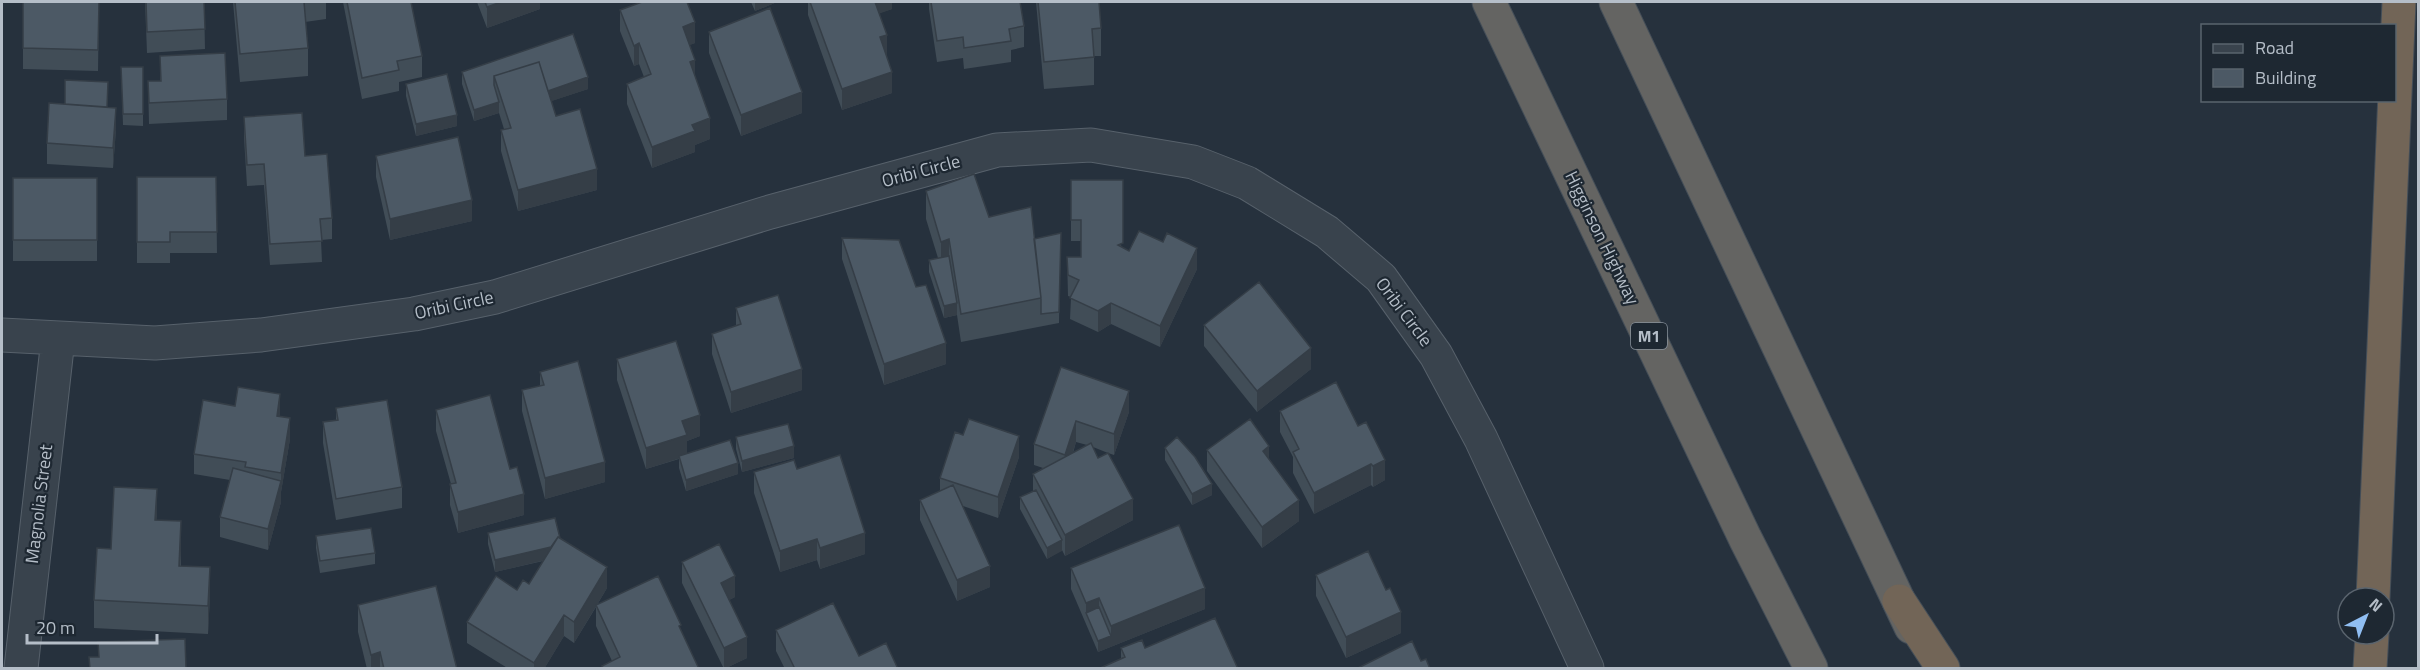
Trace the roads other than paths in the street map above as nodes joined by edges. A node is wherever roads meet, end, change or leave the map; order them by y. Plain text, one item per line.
1 (1489, 2) edge
2 (1616, 2) edge
3 (2399, 2) edge
4 (2396, 71) edge
5 (2395, 102) edge
6 (2, 335) edge
7 (58, 339) junction
8 (2374, 586) edge
9 (1899, 601) junction
10 (2371, 646) edge
11 (21, 669) edge
12 (1587, 669) edge
13 (1811, 669) edge
14 (1932, 669) edge
15 (1943, 669) edge
16 (2370, 669) edge

1 - 13 highway, Higginson Highway / M1
2 - 9 highway
3 - 4 highway
5 - 8 highway
6 - 7 street, Oribi Circle
7 - 11 street, Magnolia Street
7 - 12 street, Oribi Circle
9 - 14 highway
9 - 15 highway
10 - 16 highway

